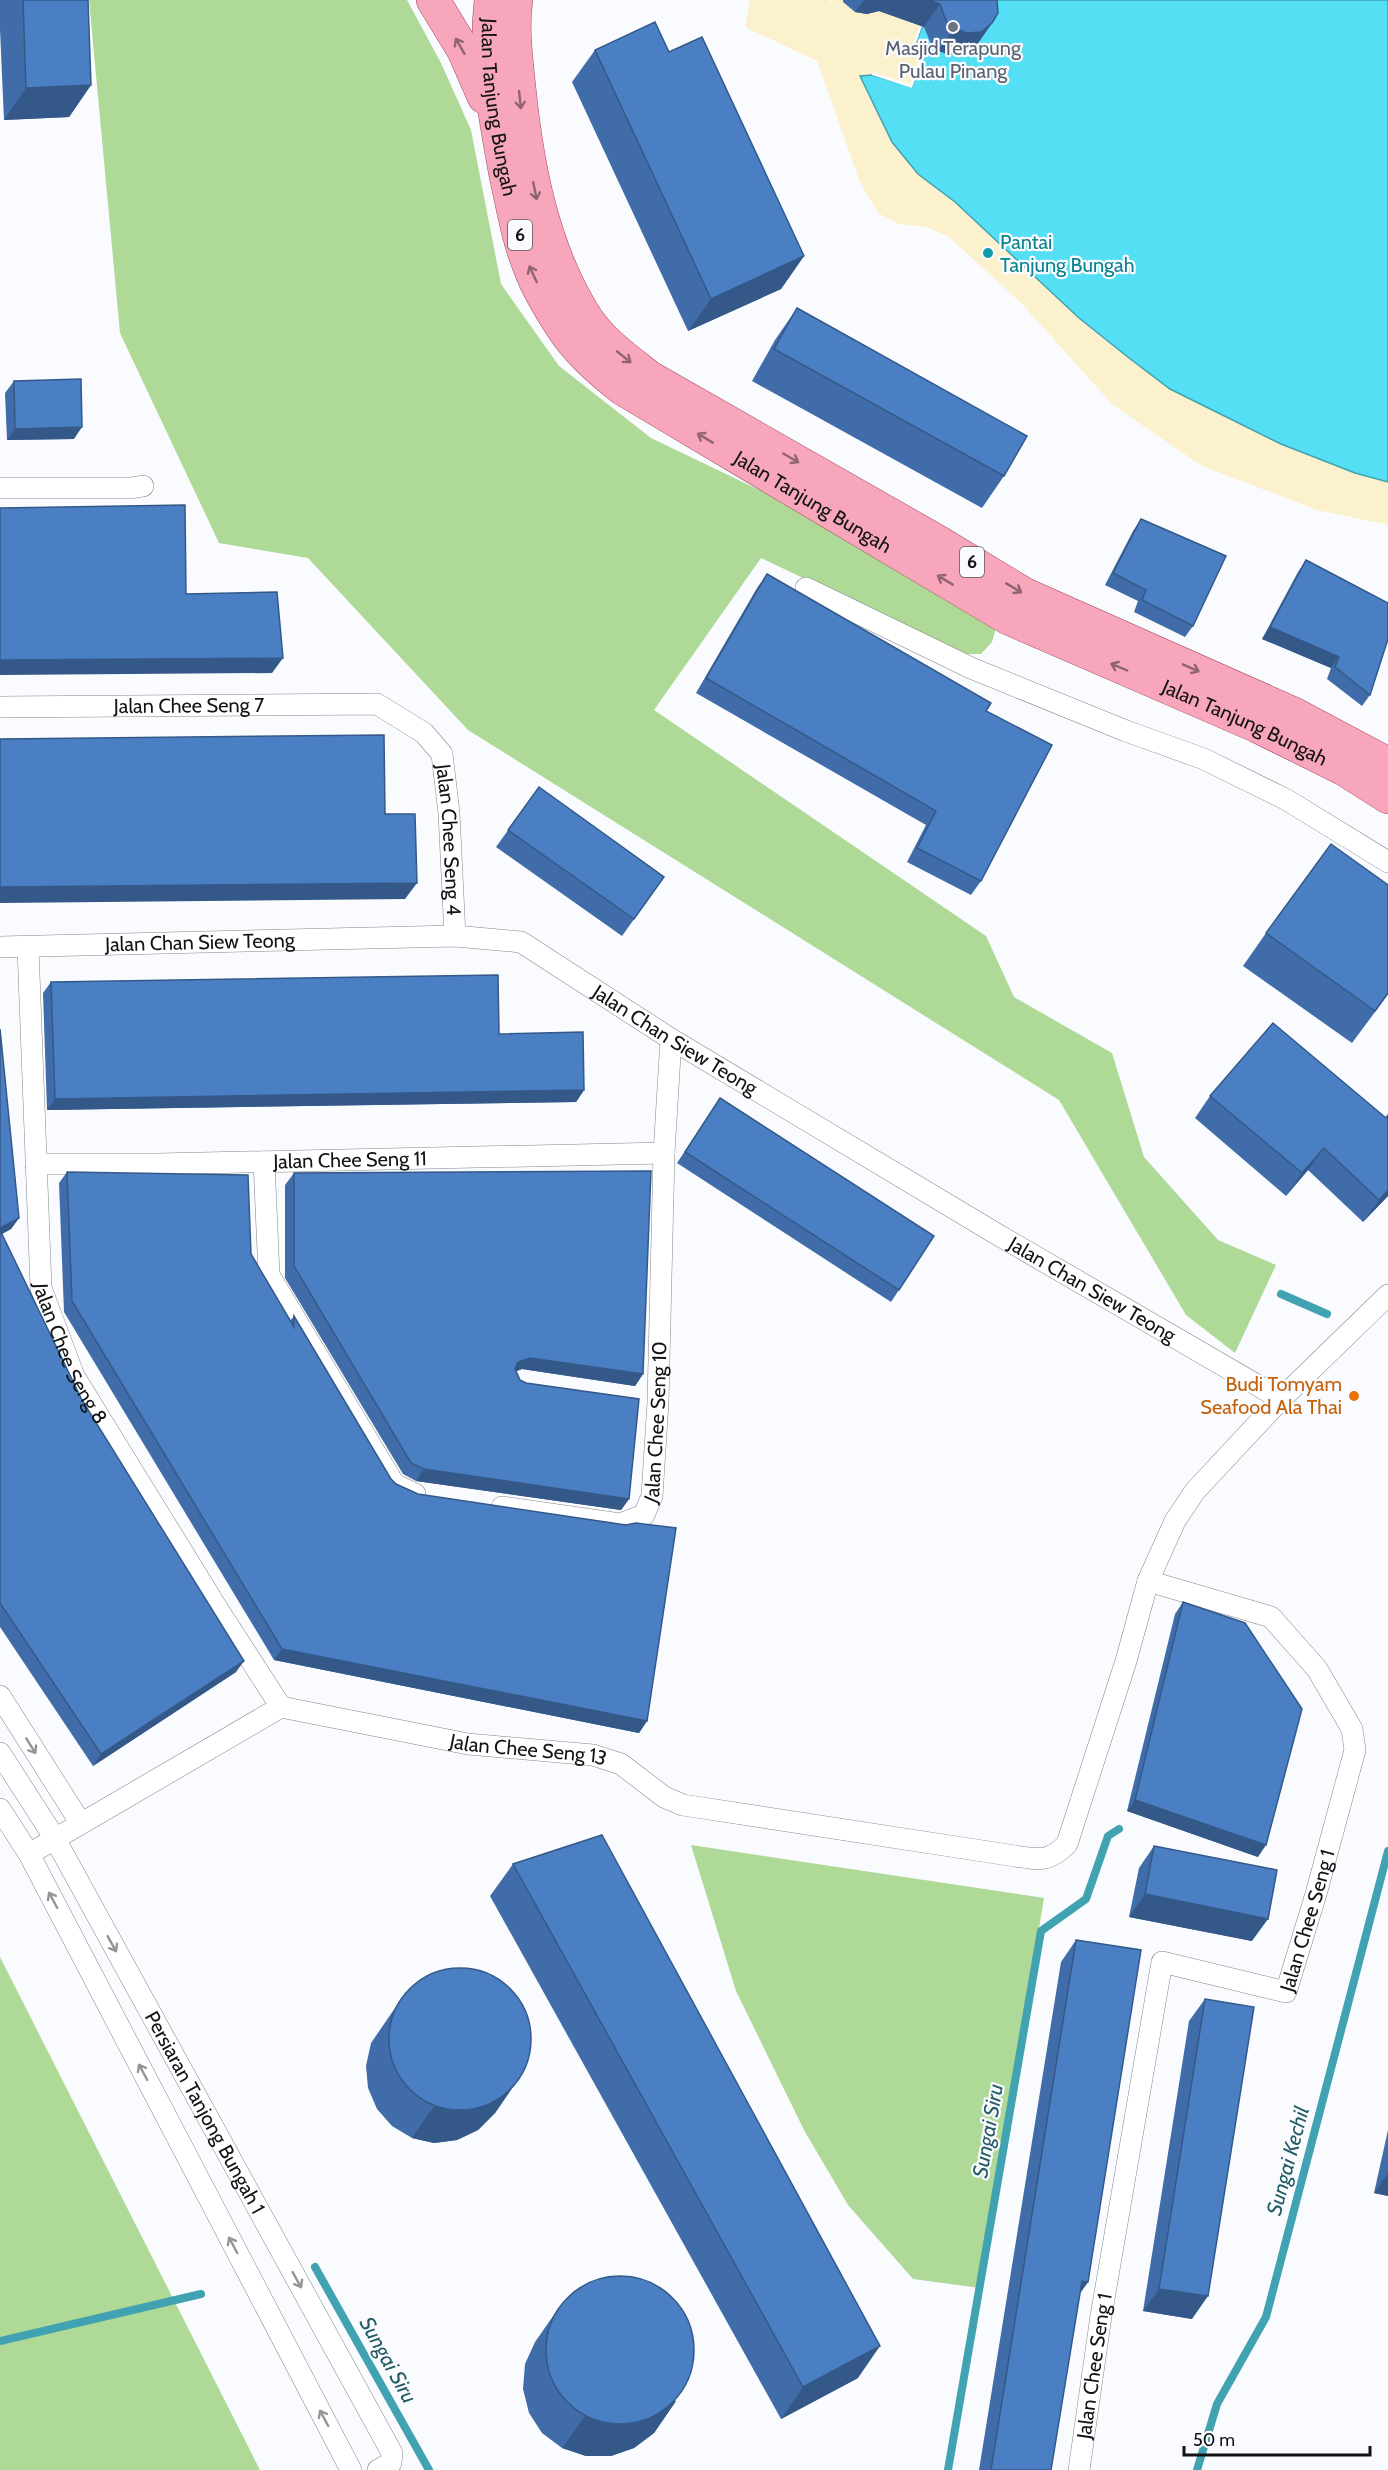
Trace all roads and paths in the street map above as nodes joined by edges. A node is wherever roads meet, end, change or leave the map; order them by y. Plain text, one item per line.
1 (433, 0) edge
2 (491, 0) edge
3 (516, 0) edge
4 (499, 138) junction
5 (143, 486) dead end
6 (0, 488) edge
7 (807, 588) dead end
8 (377, 704) joint
9 (0, 707) edge
10 (1388, 764) edge
11 (1388, 797) edge
12 (1388, 862) edge
13 (455, 936) junction
14 (0, 947) edge
15 (28, 948) junction
16 (671, 1038) junction
17 (664, 1153) junction
18 (264, 1162) junction
19 (36, 1164) junction
20 (1388, 1295) edge
21 (1281, 1398) junction
22 (635, 1399) edge
23 (658, 1402) junction
24 (435, 1497) edge
25 (481, 1504) edge
26 (1148, 1581) junction
27 (0, 1696) edge
28 (281, 1707) junction
29 (0, 1753) edge
30 (0, 1809) edge
31 (80, 1822) junction
32 (54, 1838) junction
33 (29, 1854) junction
34 (351, 2470) edge
35 (378, 2470) edge
36 (1079, 2470) edge

4 -> 1 main road
2 - 4 main road, Jalan Tanjung Bungah / 6
3 -> 10 main road, Jalan Tanjung Bungah / 6
11 -> 4 main road, Jalan Tanjung Bungah / 6
5 - 6 street
7 - 12 street
8 - 9 street, Jalan Chee Seng 7
8 - 13 street, Jalan Chee Seng 4
13 - 15 street, Jalan Chan Siew Teong
13 - 16 street, Jalan Chan Siew Teong
14 - 15 street, Jalan Chan Siew Teong
15 - 19 street, Jalan Chee Seng 8
16 - 17 street, Jalan Chee Seng 10
16 - 21 street, Jalan Chan Siew Teong
17 - 18 street, Jalan Chee Seng 11
17 - 23 street, Jalan Chee Seng 10
18 - 19 street, Jalan Chee Seng 11
18 - 24 street
19 - 28 street, Jalan Chee Seng 8
20 - 21 street
21 - 26 street
22 - 23 street
23 - 25 street, Jalan Chee Seng 10
26 - 28 street, Jalan Chee Seng 13
26 - 36 street, Jalan Chee Seng 1
27 -> 31 street
28 - 31 street
29 - 32 street, Persiaran Tanjong Bungah 1
30 - 33 street, Persiaran Tanjong Bungah 1
31 - 32 street
32 - 33 street
32 -> 35 street, Persiaran Tanjong Bungah 1
34 -> 33 street, Persiaran Tanjong Bungah 1

